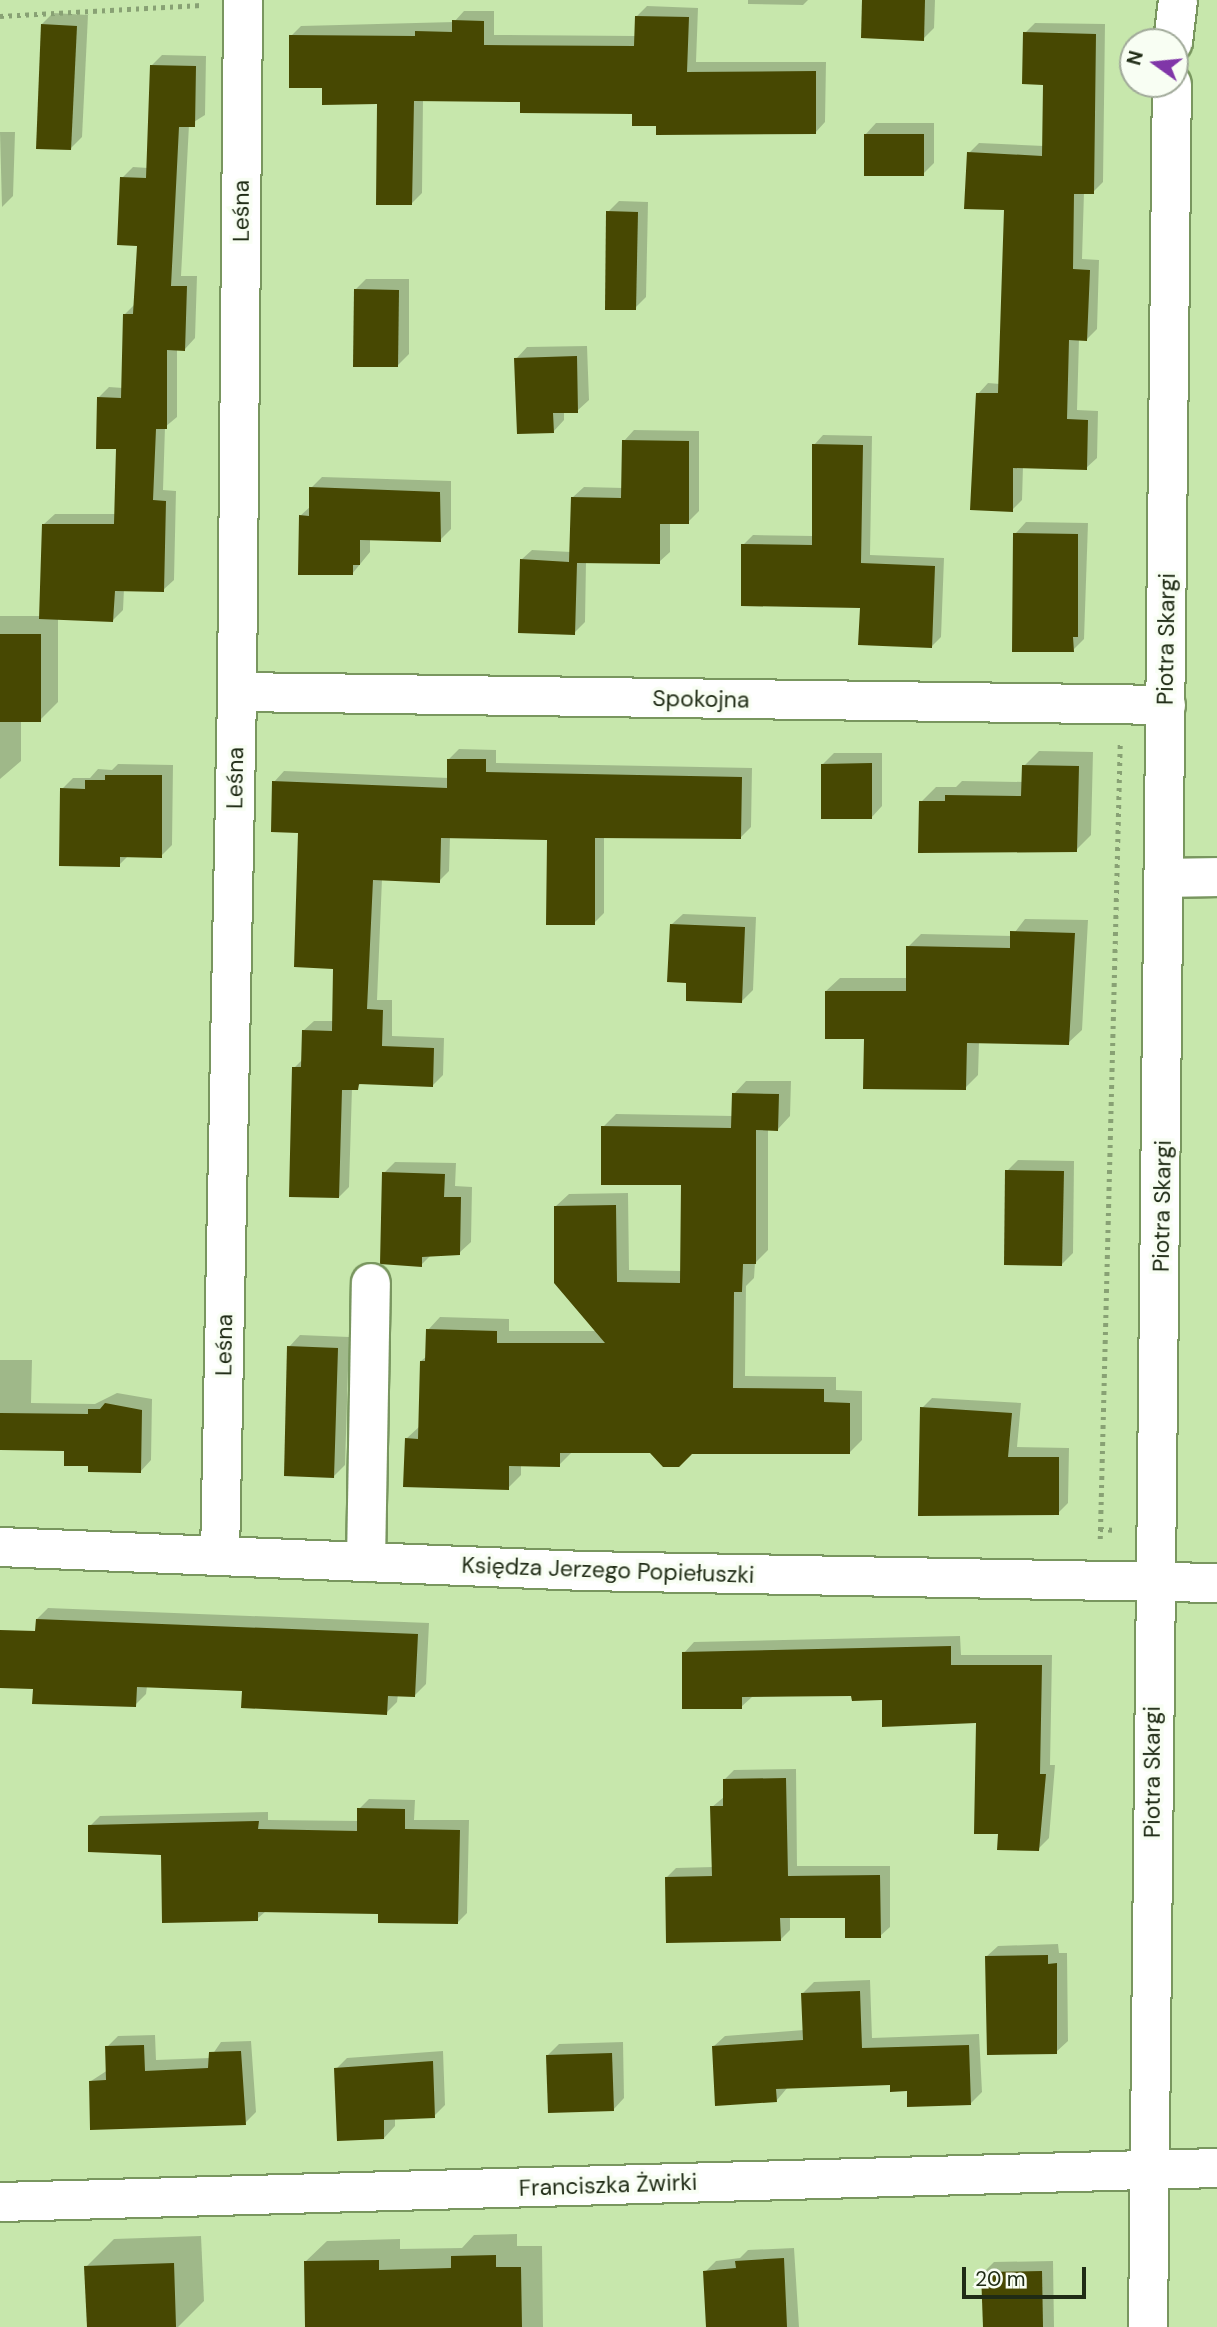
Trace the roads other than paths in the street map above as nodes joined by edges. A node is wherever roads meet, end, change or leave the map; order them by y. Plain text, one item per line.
1 (1178, 0) edge
2 (243, 8) edge
3 (1175, 28) edge
4 (1171, 98) edge
5 (237, 692) junction
6 (1166, 705) junction
7 (1217, 877) edge
8 (1165, 878) junction
9 (372, 1283) dead end
10 (0, 1547) edge
11 (220, 1556) junction
12 (366, 1562) junction
13 (1217, 1583) edge
14 (1153, 1584) junction
15 (1217, 2168) edge
16 (1150, 2169) junction
17 (0, 2202) edge
18 (1148, 2327) edge

1 - 3 street
2 - 5 street, Leśna
4 - 6 street, Piotra Skargi
5 - 6 street, Spokojna
5 - 11 street, Leśna
6 - 8 street, Piotra Skargi
7 - 8 street
8 - 14 street, Piotra Skargi
9 - 12 street
10 - 11 street, Księdza Jerzego Popiełuszki
11 - 12 street, Księdza Jerzego Popiełuszki
12 - 14 street, Księdza Jerzego Popiełuszki
13 - 14 street, Księdza Jerzego Popiełuszki
14 - 16 street, Piotra Skargi
15 - 16 street, Franciszka Żwirki
16 - 17 street, Franciszka Żwirki
16 - 18 street, Piotra Skargi

